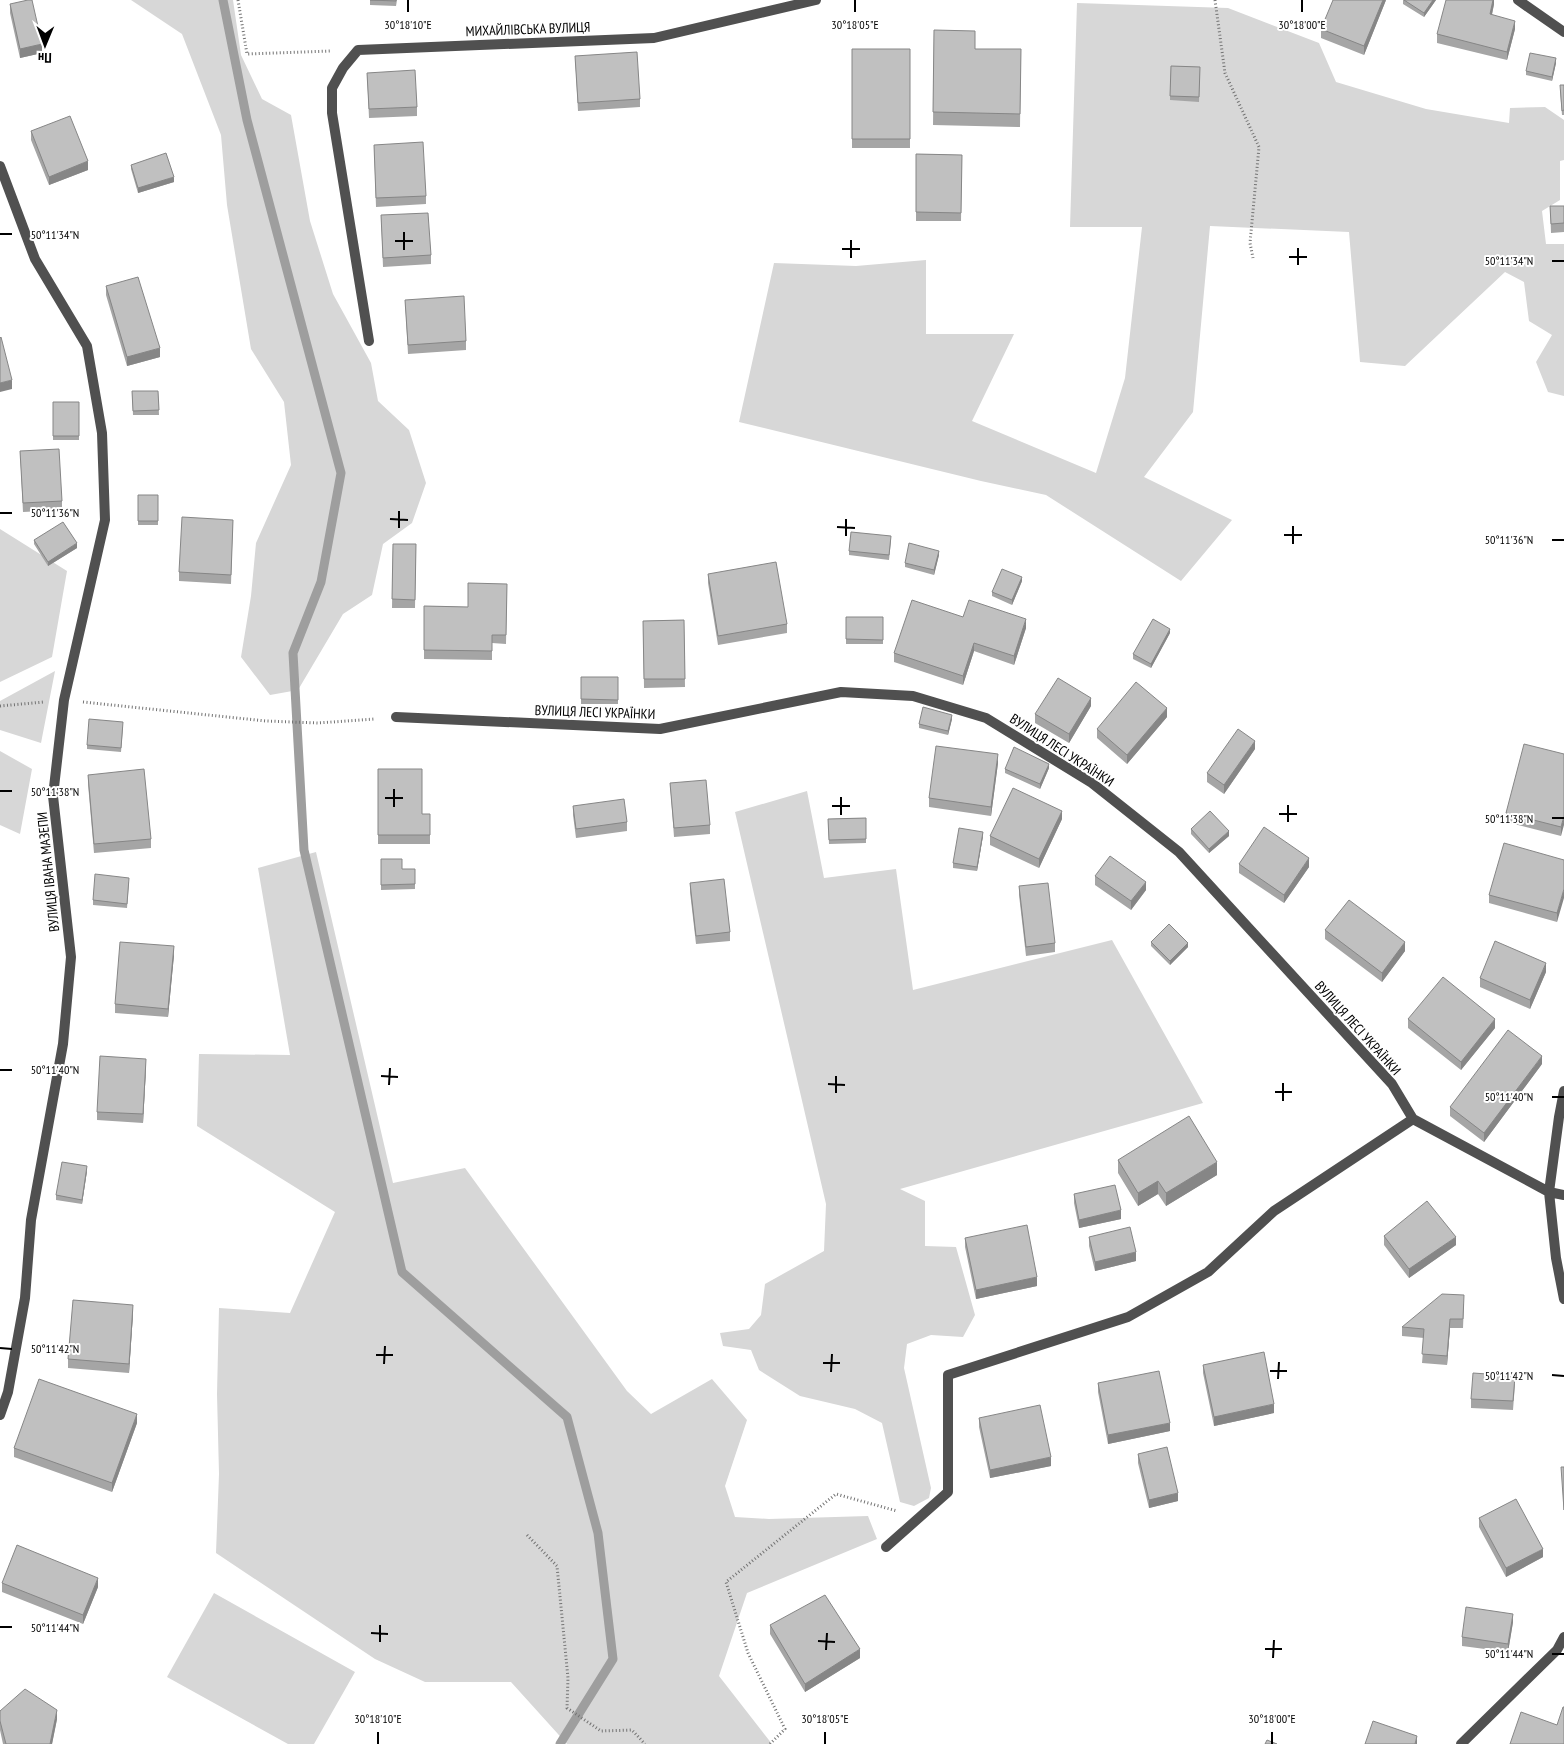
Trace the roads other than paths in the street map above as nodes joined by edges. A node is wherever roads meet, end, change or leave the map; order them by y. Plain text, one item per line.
1 (816, 0) edge
2 (1518, 0) edge
3 (1564, 32) edge
4 (0, 166) edge
5 (369, 341) dead end
6 (396, 717) road end
7 (1564, 1091) edge
8 (1413, 1119) junction
9 (1549, 1192) junction
10 (1564, 1195) edge
11 (1564, 1299) edge
12 (0, 1415) edge
13 (886, 1547) dead end
14 (1564, 1637) edge
15 (1461, 1744) edge

1 - 5 street, МИХАЙЛІВСЬКА ВУЛИЦЯ
2 - 3 street
4 - 12 street, ВУЛИЦЯ ІВАНА МАЗЕПИ
6 - 8 street, ВУЛИЦЯ ЛЕСІ УКРАЇНКИ
7 - 9 street
8 - 9 street
8 - 13 street
9 - 10 street
9 - 11 street
14 - 15 street

